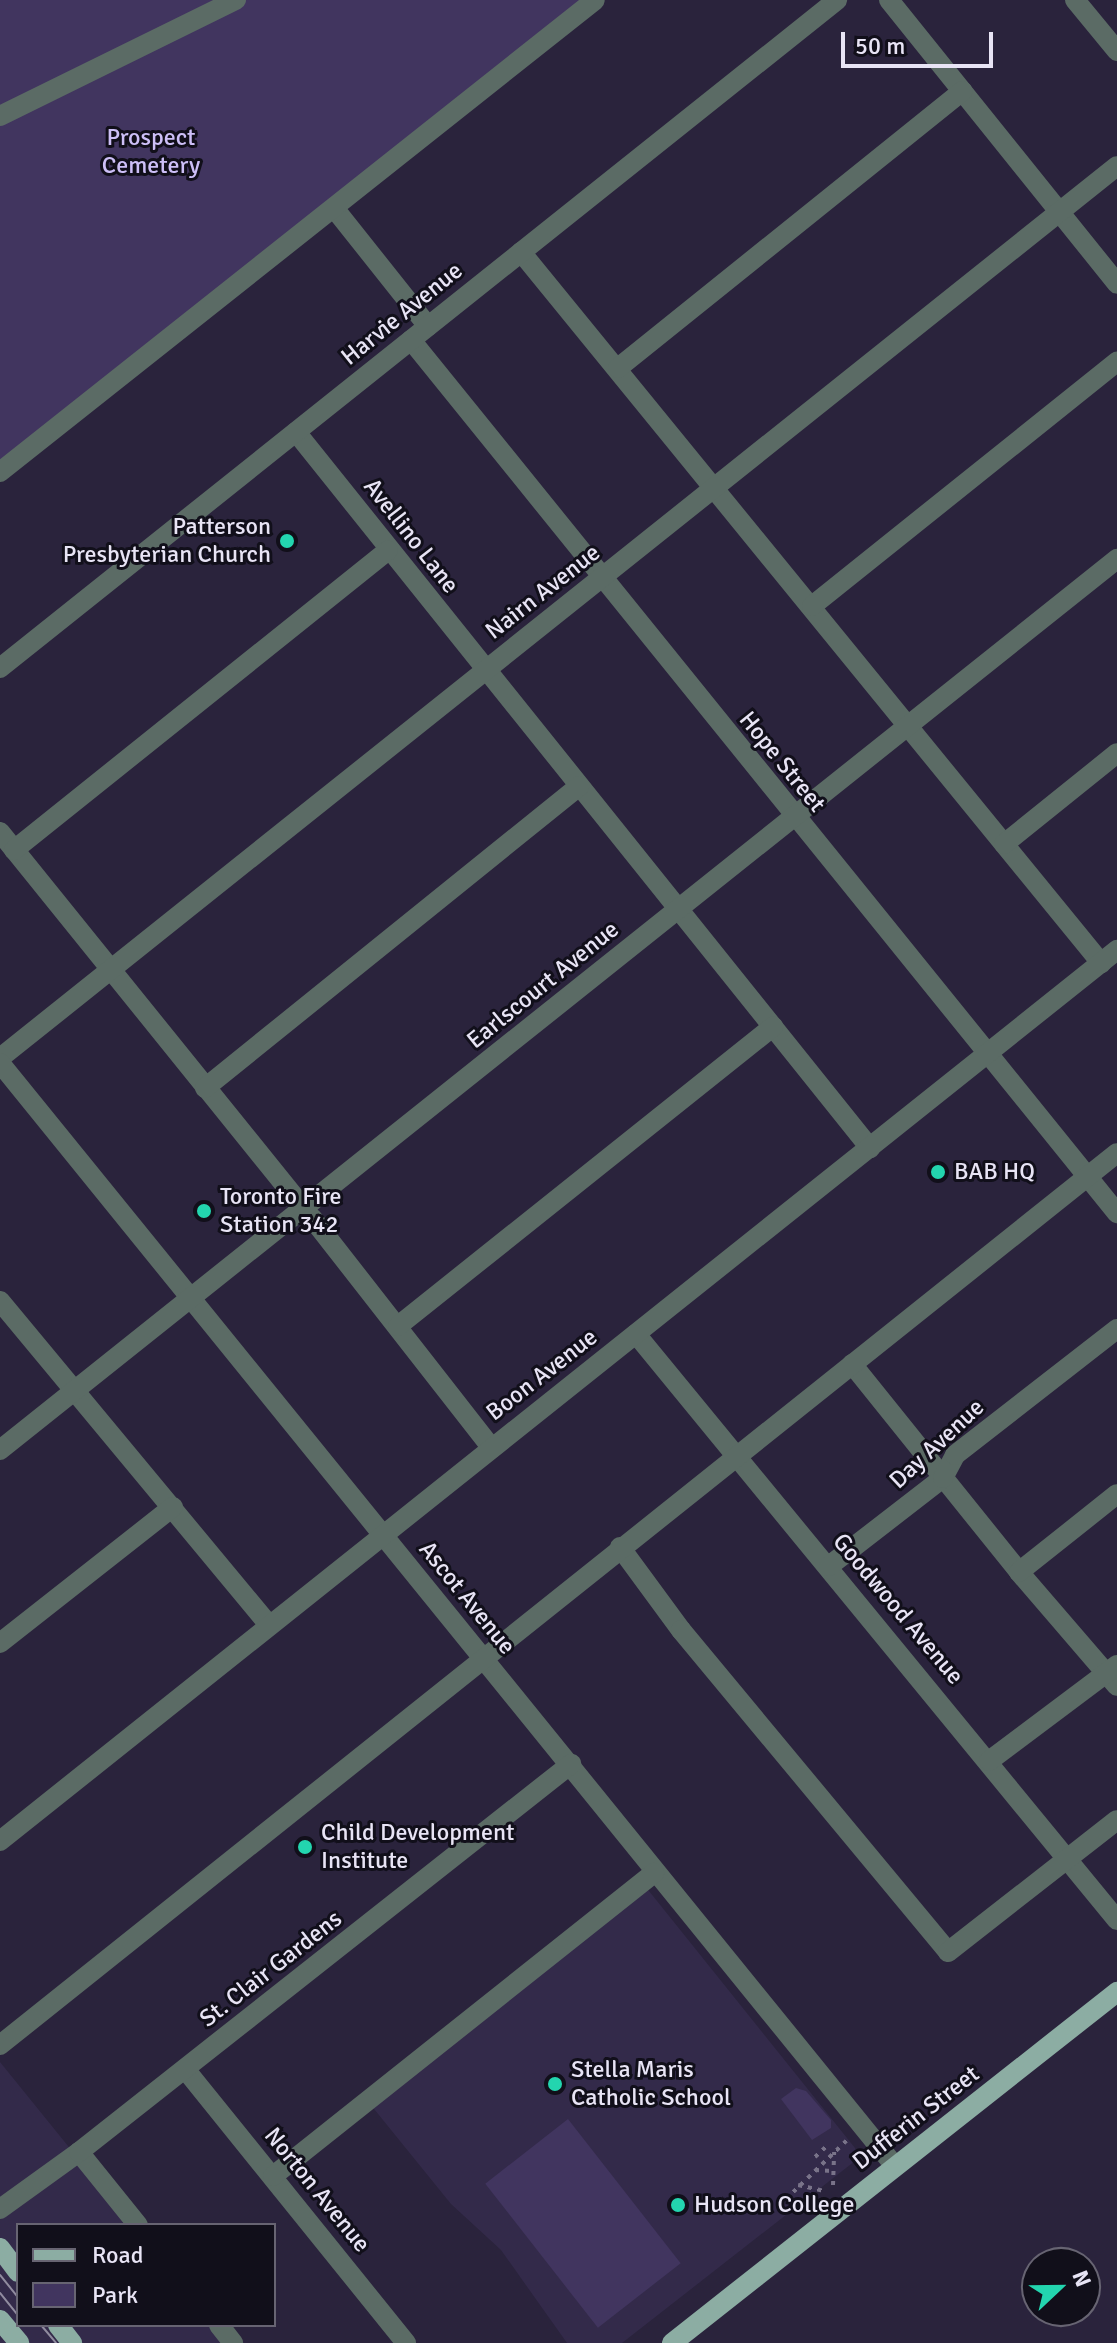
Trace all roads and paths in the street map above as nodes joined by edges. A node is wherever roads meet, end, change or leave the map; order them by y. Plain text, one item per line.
1 (236, 0) edge
2 (595, 0) edge
3 (837, 0) edge
4 (889, 0) edge
5 (1075, 0) edge
6 (1117, 51) edge
7 (963, 91) junction
8 (0, 116) edge
9 (1117, 166) edge
10 (334, 208) junction
11 (1059, 212) junction
12 (521, 252) junction
13 (1117, 284) edge
14 (428, 326) junction
15 (411, 340) junction
16 (1117, 362) edge
17 (618, 368) junction
18 (296, 432) junction
19 (0, 472) edge
20 (715, 487) junction
21 (388, 550) junction
22 (1117, 559) edge
23 (602, 578) junction
24 (812, 606) junction
25 (0, 668) edge
26 (485, 671) junction
27 (909, 725) junction
28 (1117, 753) edge
29 (579, 786) junction
30 (792, 815) junction
31 (0, 832) edge
32 (1004, 844) junction
33 (14, 850) junction
34 (678, 909) junction
35 (1109, 957) edge
36 (111, 969) junction
37 (773, 1027) junction
38 (988, 1053) junction
39 (0, 1060) edge
40 (205, 1088) junction
41 (870, 1148) junction
42 (1117, 1153) edge
43 (1087, 1177) junction
44 (302, 1208) junction
45 (1117, 1213) edge
46 (190, 1297) junction
47 (0, 1301) edge
48 (398, 1326) junction
49 (1117, 1329) edge
50 (636, 1334) junction
51 (852, 1364) junction
52 (73, 1389) junction
53 (492, 1448) junction
54 (0, 1450) edge
55 (734, 1456) junction
56 (943, 1478) junction
57 (1117, 1494) edge
58 (173, 1507) junction
59 (383, 1535) junction
60 (620, 1547) junction
61 (829, 1566) junction
62 (1019, 1572) junction
63 (269, 1625) junction
64 (0, 1643) edge
65 (482, 1658) junction
66 (1114, 1674) edge
67 (989, 1761) junction
68 (571, 1764) junction
69 (1117, 1820) edge
70 (0, 1841) edge
71 (1067, 1858) junction
72 (654, 1873) junction
73 (1117, 1920) edge
74 (1117, 1992) edge
75 (0, 2045) edge
76 (185, 2069) junction
77 (853, 2134) dead end
78 (828, 2145) dead end
79 (79, 2152) junction
80 (834, 2152) junction
81 (815, 2157) dead end
82 (894, 2165) junction
83 (815, 2170) junction
84 (833, 2171) junction
85 (273, 2176) junction
86 (798, 2185) junction
87 (833, 2185) dead end
88 (825, 2191) dead end
89 (786, 2199) dead end
90 (0, 2209) edge
91 (136, 2223) edge
92 (0, 2248) edge
93 (16, 2269) edge
94 (0, 2320) edge
95 (60, 2327) edge
96 (221, 2327) edge
97 (19, 2343) edge
98 (72, 2343) edge
99 (233, 2343) edge
100 (406, 2343) edge
101 (672, 2343) edge

1 - 8 street
2 - 10 street
3 - 12 street, Harvie Avenue
4 - 7 street
5 - 6 street
7 - 11 street
7 - 17 street
9 - 11 street, Nairn Avenue
10 - 14 street
10 - 19 street
11 - 13 street
11 - 20 street, Nairn Avenue
12 - 14 street, Harvie Avenue
12 - 17 street
14 - 15 street, Harvie Avenue
15 - 18 street, Harvie Avenue
15 - 23 street, Hope Street
16 - 24 street
17 - 20 street
18 - 21 street, Avellino Lane
18 - 25 street, Harvie Avenue
20 - 23 street, Nairn Avenue
20 - 24 street
21 - 26 street, Avellino Lane
21 - 33 street
22 - 27 street, Earlscourt Avenue
23 - 26 street, Nairn Avenue
23 - 30 street, Hope Street
24 - 27 street
26 - 29 street, Avellino Lane
26 - 36 street, Nairn Avenue
27 - 30 street, Earlscourt Avenue
27 - 32 street
28 - 32 street
29 - 34 street, Avellino Lane
29 - 40 street
30 - 34 street, Earlscourt Avenue
30 - 38 street, Hope Street
31 - 33 street
32 - 35 street
33 - 36 street
34 - 37 street, Avellino Lane
34 - 44 street, Earlscourt Avenue
35 - 38 street, Boon Avenue
36 - 39 street, Nairn Avenue
36 - 40 street
37 - 41 street, Avellino Lane
37 - 48 street
38 - 41 street, Boon Avenue
38 - 43 street, Hope Street
39 - 46 street, Ascot Avenue
40 - 44 street
41 - 50 street, Boon Avenue
42 - 43 street
43 - 45 street, Hope Street
43 - 51 street
44 - 46 street, Earlscourt Avenue
44 - 48 street
46 - 52 street, Earlscourt Avenue
46 - 59 street, Ascot Avenue
47 - 52 street
48 - 53 street
49 - 56 street, Day Avenue
50 - 53 street, Boon Avenue
50 - 55 street, Goodwood Avenue
51 - 55 street
51 - 56 street
52 - 54 street, Earlscourt Avenue
52 - 58 street
53 - 59 street, Boon Avenue
55 - 60 street
55 - 61 street, Goodwood Avenue
56 - 61 street, Day Avenue
56 - 62 street
57 - 62 street
58 - 63 street
58 - 64 street
59 - 63 street, Boon Avenue
59 - 65 street, Ascot Avenue
60 - 65 street
60 - 71 street
61 - 67 street, Goodwood Avenue
62 - 66 street
63 - 70 street, Boon Avenue
65 - 68 street, Ascot Avenue
65 - 75 street
66 - 67 street
67 - 71 street, Goodwood Avenue
68 - 72 street, Ascot Avenue
68 - 76 street, St. Clair Gardens
69 - 71 street
71 - 73 street, Goodwood Avenue
72 - 82 street, Ascot Avenue
72 - 85 street
74 - 82 main road, Dufferin Street
76 - 79 street, St. Clair Gardens
76 - 85 street, Norton Avenue
77 - 80 path
78 - 81 path
79 - 90 street, St. Clair Gardens
79 - 91 street
80 - 83 path
80 - 84 path
82 - 101 main road, Dufferin Street
83 - 84 path
83 - 86 path
84 - 87 path
85 - 100 street, Norton Avenue
86 - 88 path
86 - 89 path
92 - 93 main road
94 - 97 main road
95 - 98 main road
96 - 99 street

